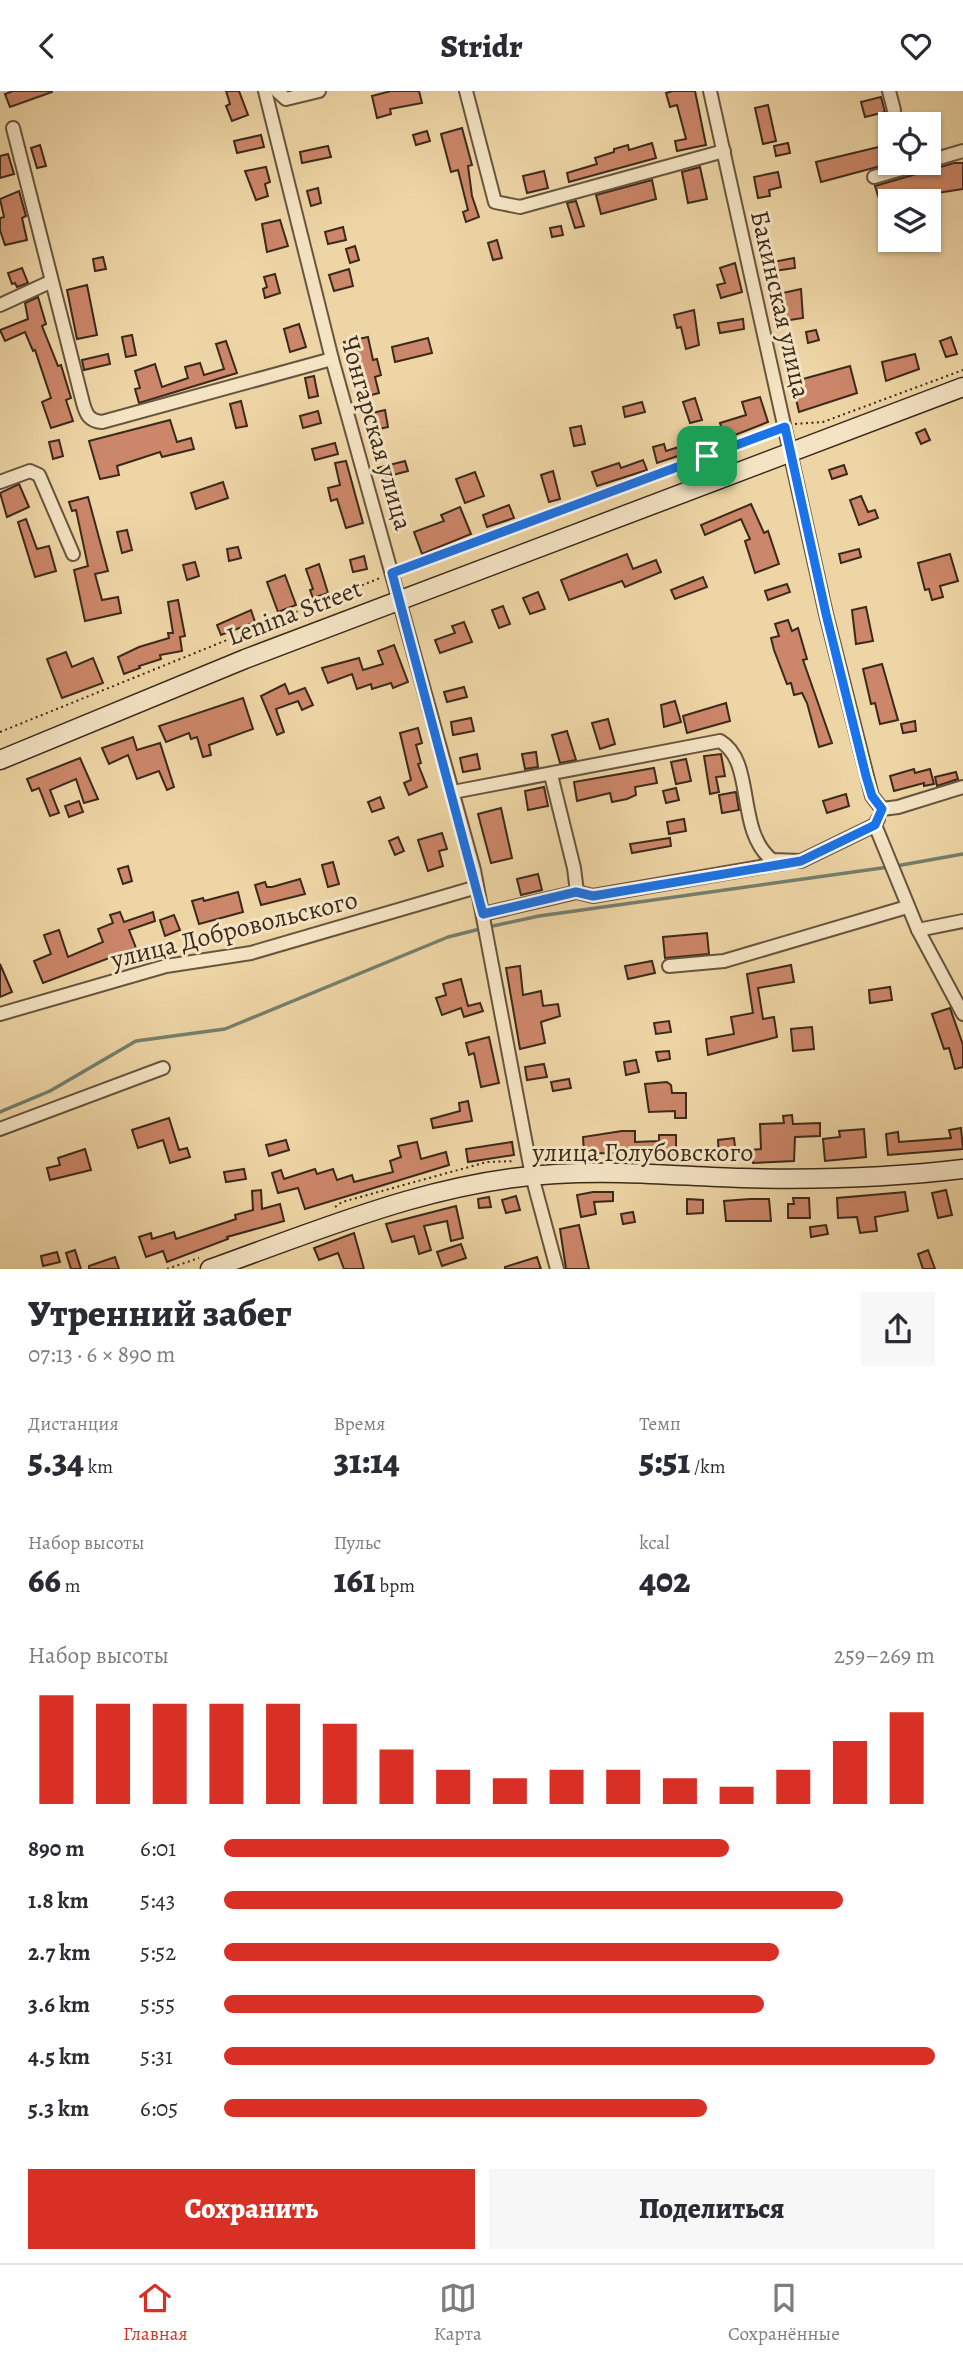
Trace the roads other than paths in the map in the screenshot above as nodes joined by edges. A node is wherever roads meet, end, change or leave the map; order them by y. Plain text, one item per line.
1 (265, 91) edge
2 (277, 91) edge
3 (319, 91) edge
4 (466, 91) edge
5 (710, 91) edge
6 (888, 91) edge
7 (894, 110) dead end
8 (13, 128) dead end
9 (724, 151) junction
10 (963, 151) edge
11 (941, 157) edge
12 (881, 175) edge
13 (874, 177) dead end
14 (50, 282) junction
15 (0, 305) edge
16 (332, 359) junction
17 (963, 387) edge
18 (790, 452) junction
19 (0, 482) edge
20 (73, 554) dead end
21 (400, 600) junction
22 (0, 760) edge
23 (551, 775) junction
24 (963, 787) edge
25 (453, 792) junction
26 (882, 809) junction
27 (875, 825) junction
28 (787, 863) junction
29 (477, 887) junction
30 (576, 892) junction
31 (907, 907) junction
32 (483, 911) junction
33 (963, 921) edge
34 (918, 930) junction
35 (669, 966) dead end
36 (0, 1014) edge
37 (963, 1014) edge
38 (163, 1068) dead end
39 (1, 1126) edge
40 (963, 1169) edge
41 (532, 1176) junction
42 (210, 1269) edge
43 (557, 1269) edge

1 - 16 street, Чонгарская улица
2 - 3 street
4 - 9 street
5 - 9 street, Бакинская улица
6 - 7 street
8 - 14 street
9 - 18 street, Бакинская улица
10 - 11 street
12 - 13 street
14 - 15 street
14 - 16 street
16 - 21 street, Чонгарская улица
17 - 18 street, Lenina Street
18 - 21 street, Lenina Street
18 - 26 street, Бакинская улица
19 - 20 street
21 - 22 street, Lenina Street
21 - 25 street, Чонгарская улица
23 - 25 street
23 - 28 street
23 - 30 street
24 - 26 street
25 - 29 street, Чонгарская улица
26 - 27 street
27 - 28 street
27 - 31 street
28 - 30 street
29 - 32 street, Чонгарская улица
29 - 36 street, улица Добровольского
30 - 32 street
31 - 34 street
31 - 35 street
32 - 41 street, Чонгарская улица
33 - 34 street
34 - 37 street
38 - 39 street
40 - 41 street, улица Голубовского
41 - 42 street, улица Голубовского
41 - 43 street

